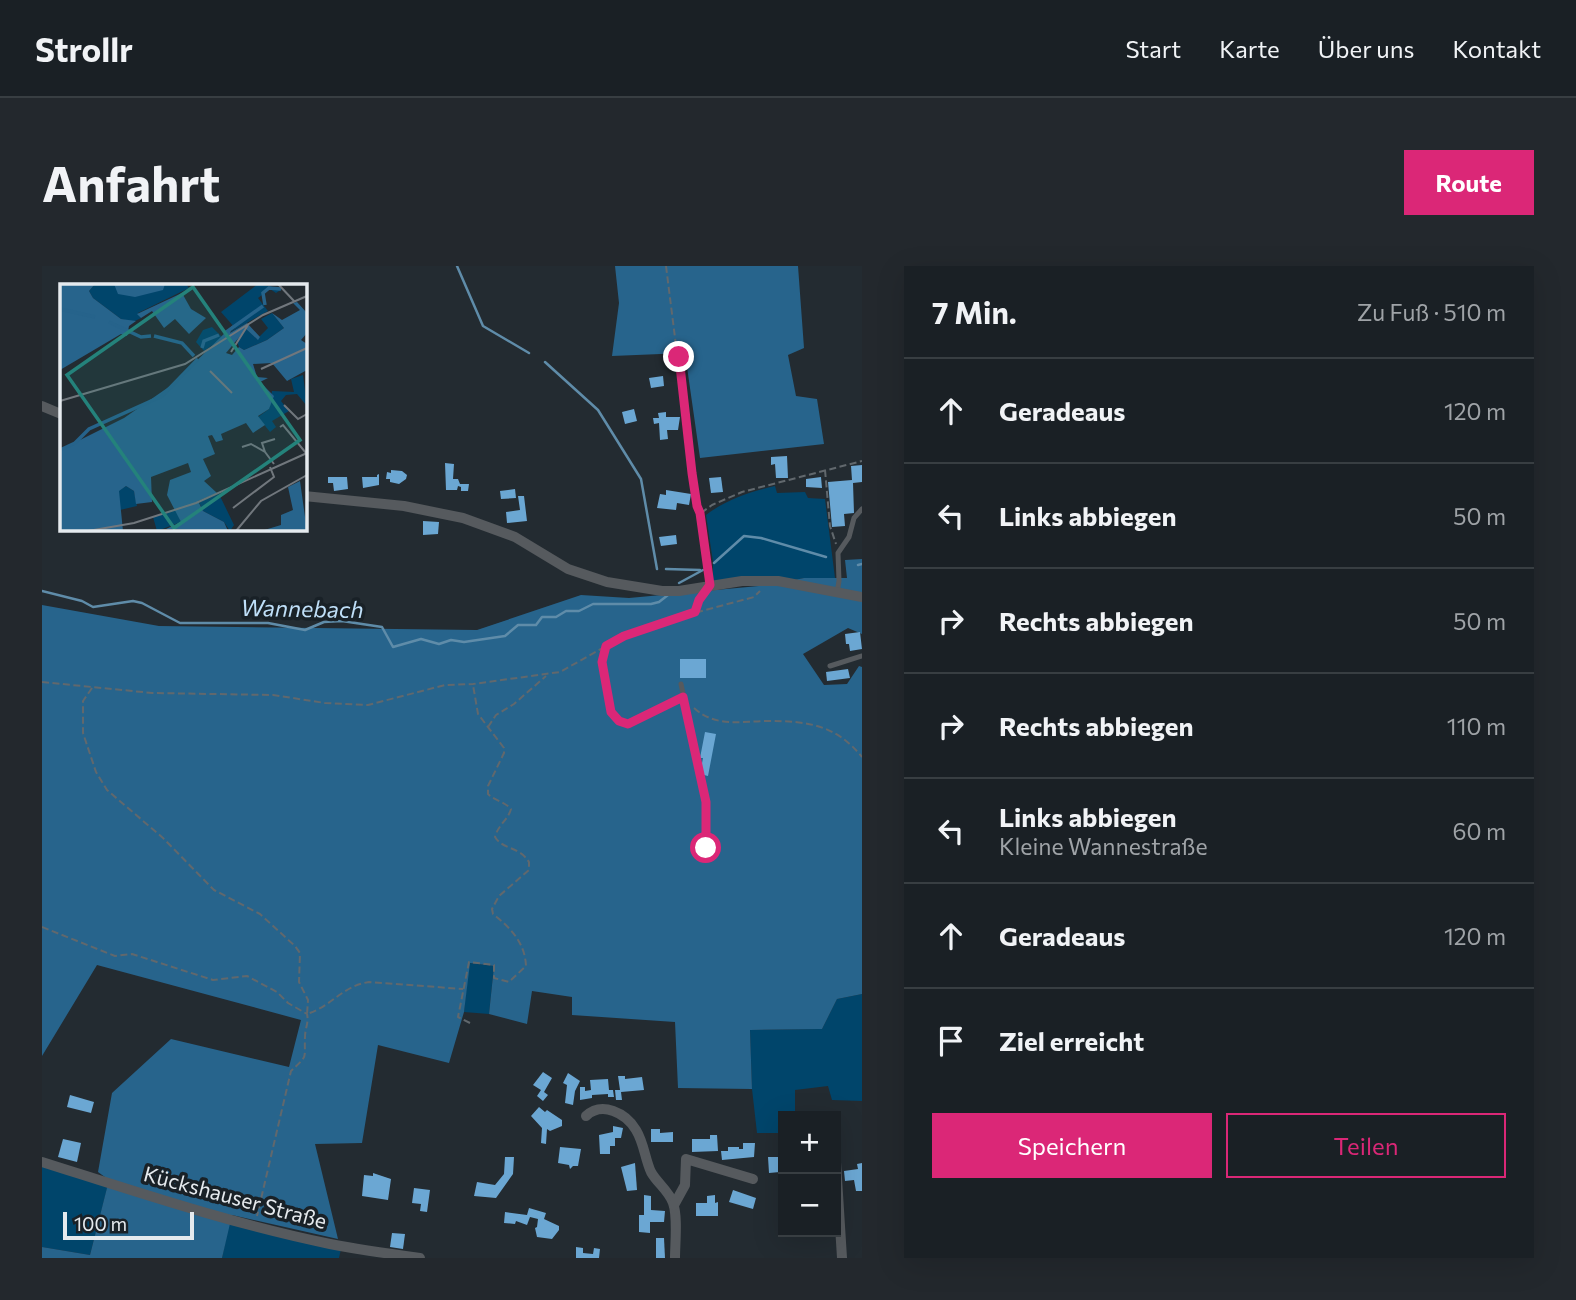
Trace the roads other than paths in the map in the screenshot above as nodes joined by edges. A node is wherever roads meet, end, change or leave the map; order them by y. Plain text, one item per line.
1 (42, 406) edge
2 (60, 414) edge
3 (306, 496) edge
4 (862, 509) edge
5 (837, 593) junction
6 (862, 597) edge
7 (862, 656) edge
8 (830, 666) dead end
9 (681, 684) dead end
10 (706, 848) dead end
11 (586, 1116) dead end
12 (42, 1162) edge
13 (837, 1174) edge
14 (753, 1179) dead end
15 (674, 1205) junction
16 (420, 1258) edge
17 (675, 1258) edge
18 (842, 1258) edge

1 - 2 street
3 - 5 street
4 - 5 lane
5 - 6 street
7 - 8 lane
9 - 10 lane
11 - 15 street
12 - 16 street, Kückshauser Straße
13 - 18 street
14 - 15 street
15 - 17 street

